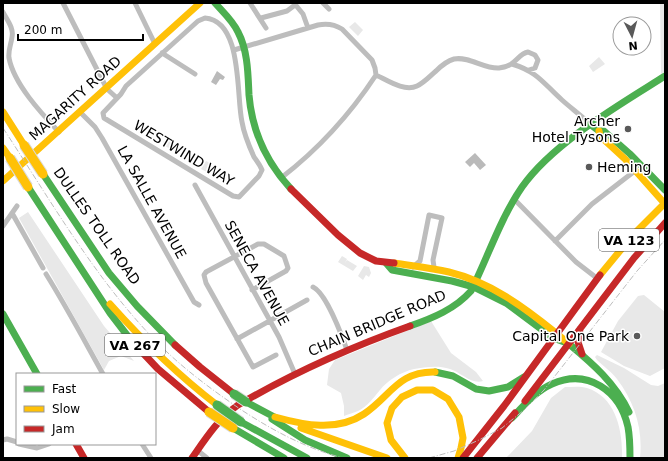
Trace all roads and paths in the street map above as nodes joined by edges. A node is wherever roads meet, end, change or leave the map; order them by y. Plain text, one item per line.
1 (63, 3) edge
2 (135, 3) edge
3 (200, 3) edge
4 (215, 3) edge
5 (250, 3) edge
6 (323, 3) edge
7 (295, 4) edge
8 (329, 9) dead end
9 (3, 12) edge
10 (261, 18) junction
11 (266, 28) dead end
12 (308, 28) junction
13 (155, 44) junction
14 (244, 47) junction
15 (234, 50) junction
16 (162, 53) junction
17 (520, 58) junction
18 (512, 64) junction
19 (537, 65) junction
20 (521, 67) junction
21 (529, 70) junction
22 (195, 74) dead end
23 (376, 75) junction
24 (665, 76) edge
25 (542, 80) junction
26 (107, 89) junction
27 (117, 98) junction
28 (3, 112) edge
29 (80, 112) junction
30 (591, 125) junction
31 (599, 131) junction
32 (59, 132) junction
33 (259, 140) junction
34 (248, 143) junction
35 (3, 148) edge
36 (636, 170) junction
37 (280, 178) junction
38 (3, 181) edge
39 (195, 185) dead end
40 (665, 190) edge
41 (514, 199) junction
42 (665, 203) edge
43 (17, 206) dead end
44 (12, 213) junction
45 (665, 223) edge
46 (3, 226) edge
47 (555, 241) junction
48 (234, 257) junction
49 (78, 263) junction
50 (386, 263) junction
51 (413, 267) junction
52 (43, 268) dead end
53 (437, 270) junction
54 (46, 274) dead end
55 (598, 279) junction
56 (475, 284) junction
57 (313, 287) dead end
58 (252, 290) junction
59 (307, 300) dead end
60 (199, 304) dead end
61 (3, 314) edge
62 (270, 321) junction
63 (580, 328) junction
64 (554, 336) junction
65 (237, 339) junction
66 (569, 344) junction
67 (347, 350) junction
68 (276, 355) dead end
69 (585, 358) junction
70 (36, 373) edge
71 (102, 373) edge
72 (295, 374) junction
73 (524, 378) junction
74 (260, 410) junction
75 (275, 417) junction
76 (512, 418) junction
77 (3, 440) edge
78 (16, 442) edge
79 (26, 445) edge
80 (46, 445) edge
81 (77, 445) edge
82 (143, 445) edge
83 (263, 446) junction
84 (195, 454) edge
85 (206, 457) edge
86 (84, 458) edge
87 (151, 458) edge
88 (280, 458) edge
89 (284, 458) edge
90 (307, 458) edge
91 (346, 458) edge
92 (387, 458) edge
93 (405, 458) edge
94 (458, 458) edge
95 (463, 458) edge
96 (477, 458) edge
97 (630, 458) edge
98 (635, 458) edge

1 - 26 street
2 - 13 street
3 - 13 main road, MAGARITY ROAD
4 - 14 main road
5 - 10 street
6 - 8 street
7 - 10 street
7 - 12 street
9 - 32 street
10 - 11 street
12 - 14 street
12 - 23 street
13 - 26 main road, MAGARITY ROAD
14 - 15 street
14 - 33 main road
15 - 16 street, WESTWIND WAY
15 - 34 street, WESTWIND WAY
16 - 22 street
16 - 27 street, WESTWIND WAY
17 - 18 street
17 - 19 street
17 - 20 street
18 - 20 street
18 - 23 street
19 - 21 street
19 - 25 street
20 - 21 street
21 - 25 street
23 - 37 street
24 - 30 main road, CHAIN BRIDGE ROAD
25 - 30 street
26 - 27 street
26 - 29 main road, MAGARITY ROAD
27 - 34 street, WESTWIND WAY
28 - 74 main road, DULLES TOLL ROAD / VA 267, bridge
29 - 32 main road, MAGARITY ROAD
29 - 60 street, LA SALLE AVENUE
30 - 31 main road
30 - 41 main road, CHAIN BRIDGE ROAD
31 - 36 main road
31 - 40 main road
32 - 38 main road, MAGARITY ROAD
33 - 34 street
33 - 37 main road
35 - 49 main road, VA 267, bridge
36 - 42 main road
36 - 47 street
37 - 50 main road
39 - 48 street, SENECA AVENUE
41 - 47 street
41 - 56 main road, CHAIN BRIDGE ROAD
42 - 55 main road, VA 123
43 - 44 street
44 - 46 street
44 - 52 street
45 - 63 main road, VA 123
47 - 55 street
48 - 58 street, SENECA AVENUE
48 - 58 street
48 - 65 street
49 - 83 main road, VA 267, bridge
49 - 90 main road, bridge
50 - 51 main road
50 - 56 main road
51 - 53 main road
51 - 53 street
53 - 56 main road
54 - 71 street
55 - 64 main road, VA 123
56 - 64 main road
56 - 67 main road, CHAIN BRIDGE ROAD
57 - 67 street
58 - 62 street, SENECA AVENUE
59 - 62 street
61 - 70 main road
62 - 65 street
62 - 72 street, SENECA AVENUE
63 - 66 main road, VA 123
63 - 69 main road
64 - 66 main road
64 - 73 main road, VA 123
65 - 68 street
66 - 69 main road
66 - 76 main road, VA 123
67 - 72 main road, CHAIN BRIDGE ROAD
69 - 98 main road
72 - 84 main road, CHAIN BRIDGE ROAD
73 - 75 main road
73 - 95 main road, VA 123
74 - 75 main road
74 - 91 main road
75 - 92 main road
76 - 96 main road, VA 123
76 - 97 main road
77 - 78 street
79 - 80 street
81 - 86 main road
82 - 87 street
83 - 88 main road
83 - 89 main road, VA 267
84 - 85 street
93 - 94 main road

